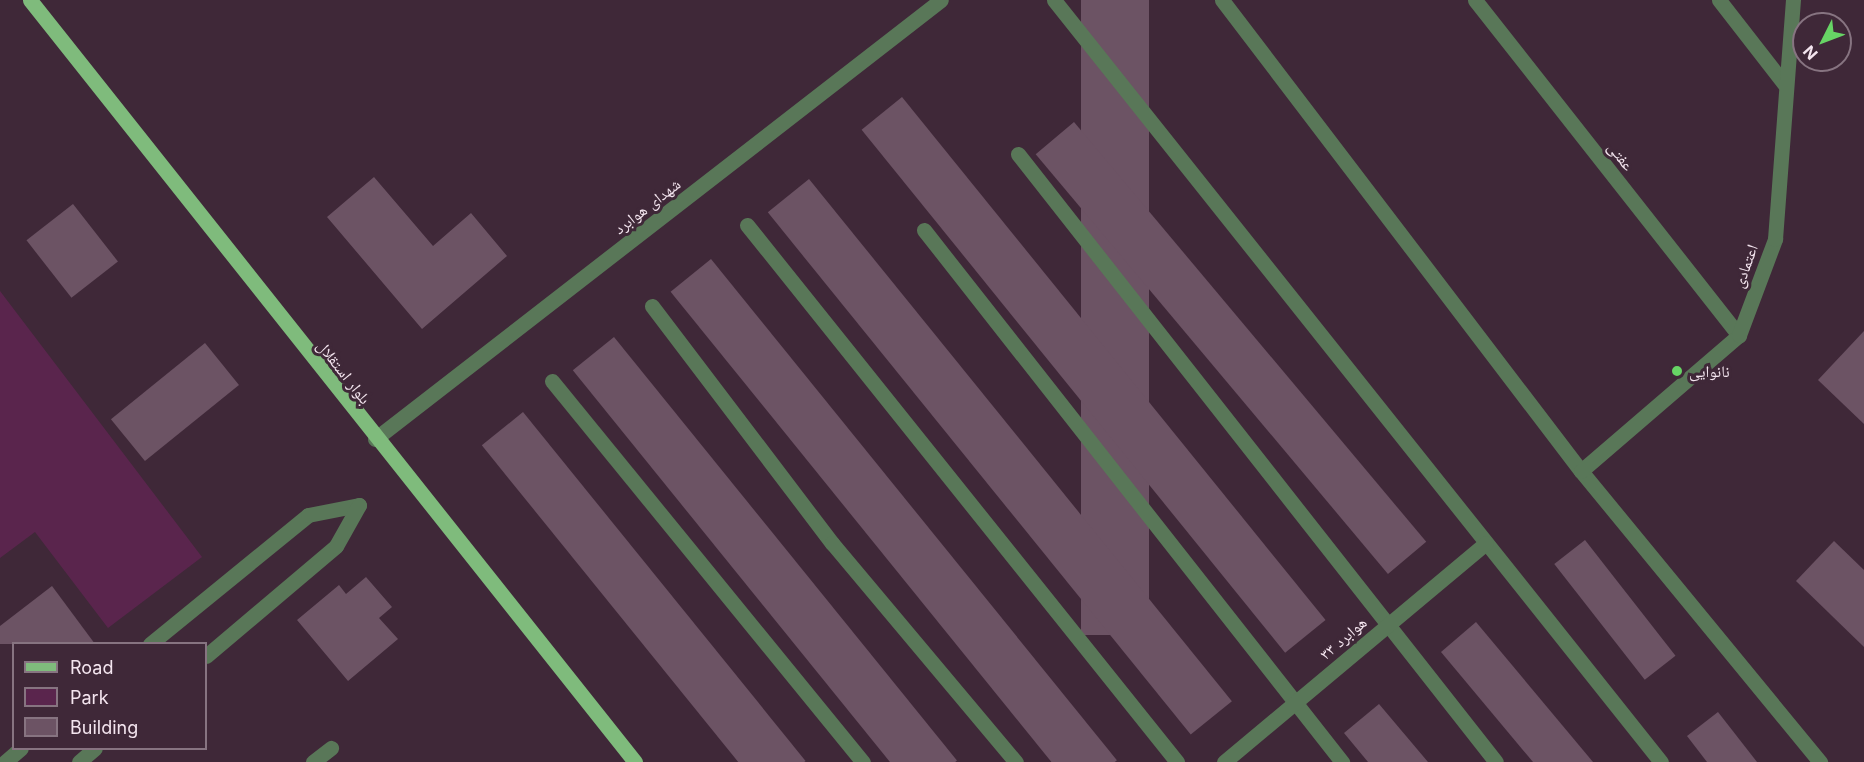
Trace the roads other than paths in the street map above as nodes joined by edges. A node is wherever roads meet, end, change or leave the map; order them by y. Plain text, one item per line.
1 (30, 0) edge
2 (941, 0) edge
3 (1054, 0) edge
4 (1222, 0) edge
5 (1475, 0) edge
6 (1719, 0) edge
7 (1793, 0) edge
8 (1786, 86) junction
9 (1018, 154) dead end
10 (747, 225) dead end
11 (924, 230) dead end
12 (652, 306) dead end
13 (1739, 335) junction
14 (552, 381) dead end
15 (375, 440) junction
16 (1581, 471) junction
17 (1486, 543) junction
18 (1385, 626) junction
19 (152, 642) edge
20 (207, 655) edge
21 (1295, 703) junction
22 (331, 748) dead end
23 (19, 750) edge
24 (96, 754) edge
25 (5, 762) edge
26 (79, 762) edge
27 (313, 762) edge
28 (635, 762) edge
29 (864, 762) edge
30 (1016, 762) edge
31 (1178, 762) edge
32 (1224, 762) edge
33 (1342, 762) edge
34 (1496, 762) edge
35 (1661, 762) edge
36 (1820, 762) edge

1 - 15 main road, بلوار استقلال
2 - 15 street, شهدای هوابرد
3 - 17 street
4 - 16 street
5 - 13 street, عفتی
6 - 8 street
7 - 8 street, اعتمادی
8 - 13 street, اعتمادی
9 - 18 street
10 - 31 street
11 - 21 street
12 - 30 street
13 - 16 street, اعتمادی
14 - 29 street
15 - 28 main road, بلوار استقلال
16 - 36 street
17 - 18 street, ۳۳ هوابرد
17 - 35 street
18 - 21 street, ۳۳ هوابرد
18 - 34 street
19 - 20 street
21 - 32 street, ۳۳ هوابرد
21 - 33 street
22 - 27 street
23 - 25 street
24 - 26 street

